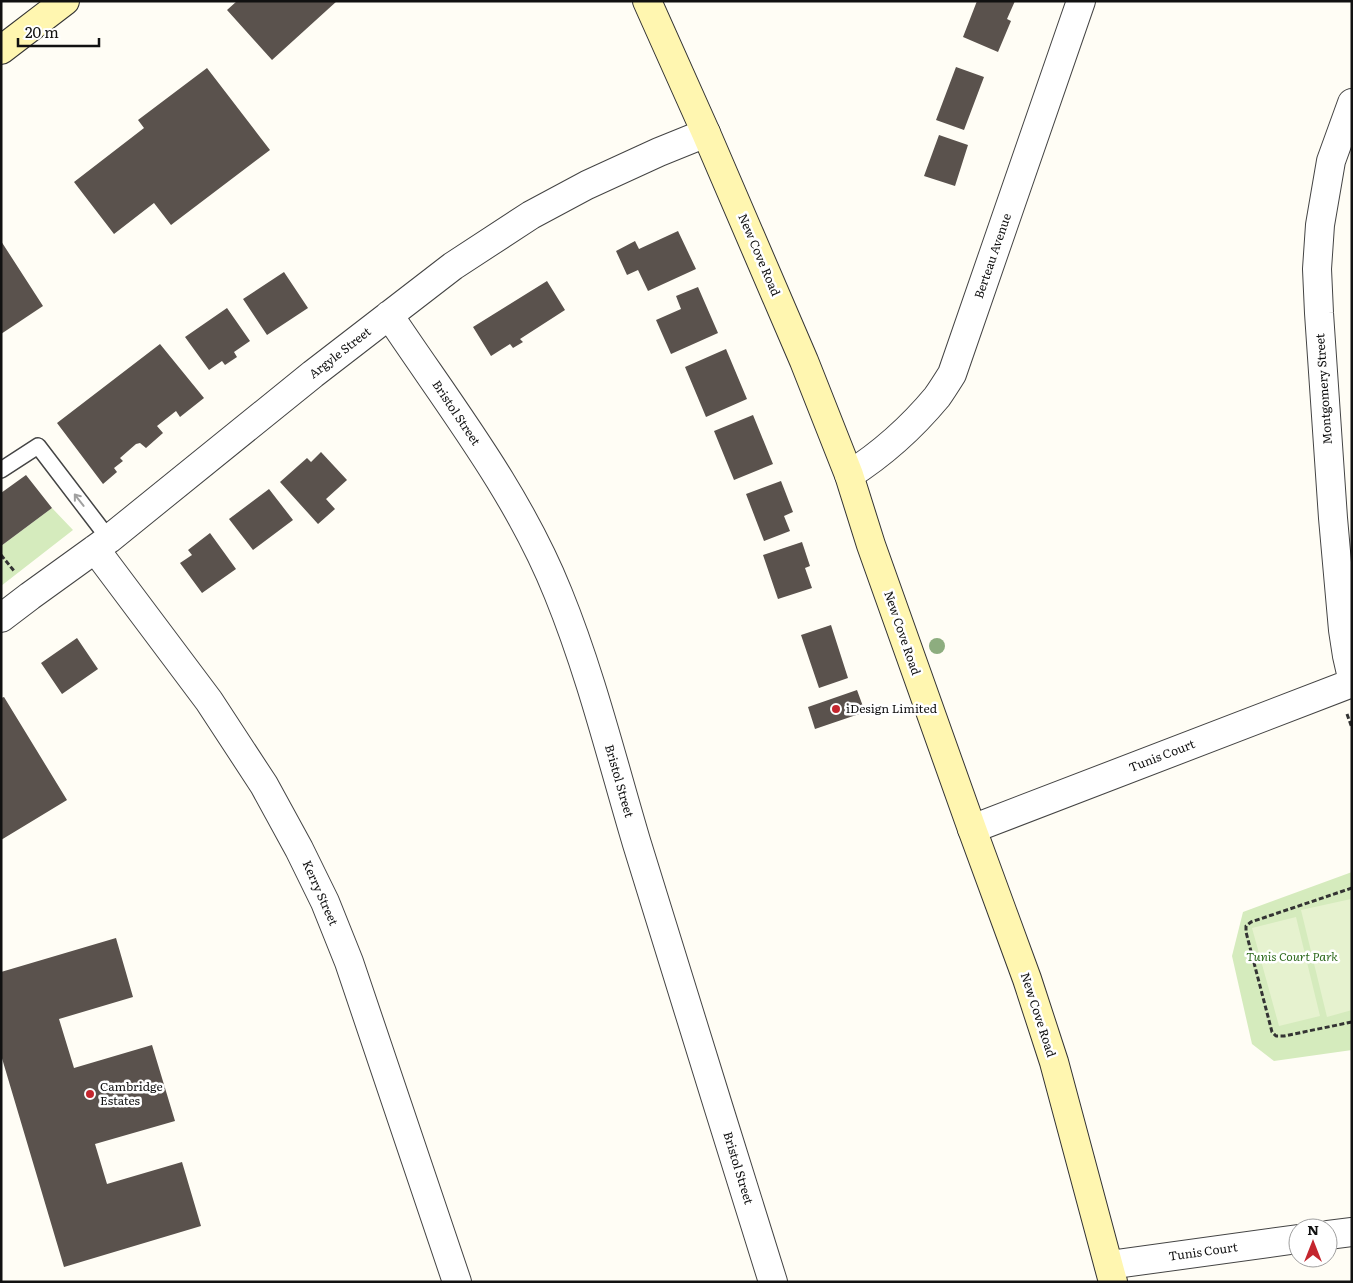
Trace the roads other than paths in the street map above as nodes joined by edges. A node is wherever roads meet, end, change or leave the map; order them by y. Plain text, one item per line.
1 (65, 1) edge
2 (647, 1) edge
3 (1081, 1) edge
4 (1, 50) edge
5 (1352, 103) edge
6 (706, 133) junction
7 (389, 315) junction
8 (1, 470) edge
9 (849, 475) junction
10 (102, 544) junction
11 (1, 618) edge
12 (1352, 678) edge
13 (1352, 683) edge
14 (972, 829) junction
15 (1352, 1232) edge
16 (1338, 1234) edge
17 (1288, 1241) edge
18 (1111, 1273) edge
19 (457, 1282) edge
20 (773, 1282) edge

1 - 4 street
2 - 6 street, New Cove Road
3 - 9 street, Berteau Avenue
5 - 12 street, Montgomery Street
6 - 7 street, Argyle Street
6 - 9 street, New Cove Road
7 - 10 street, Argyle Street
7 - 20 street, Bristol Street
10 -> 8 lane
9 - 14 street, New Cove Road
10 - 11 street, Argyle Street
10 - 19 street, Kerry Street
13 - 14 street, Tunis Court
14 - 18 street, New Cove Road
15 - 16 street
17 - 18 street, Tunis Court

